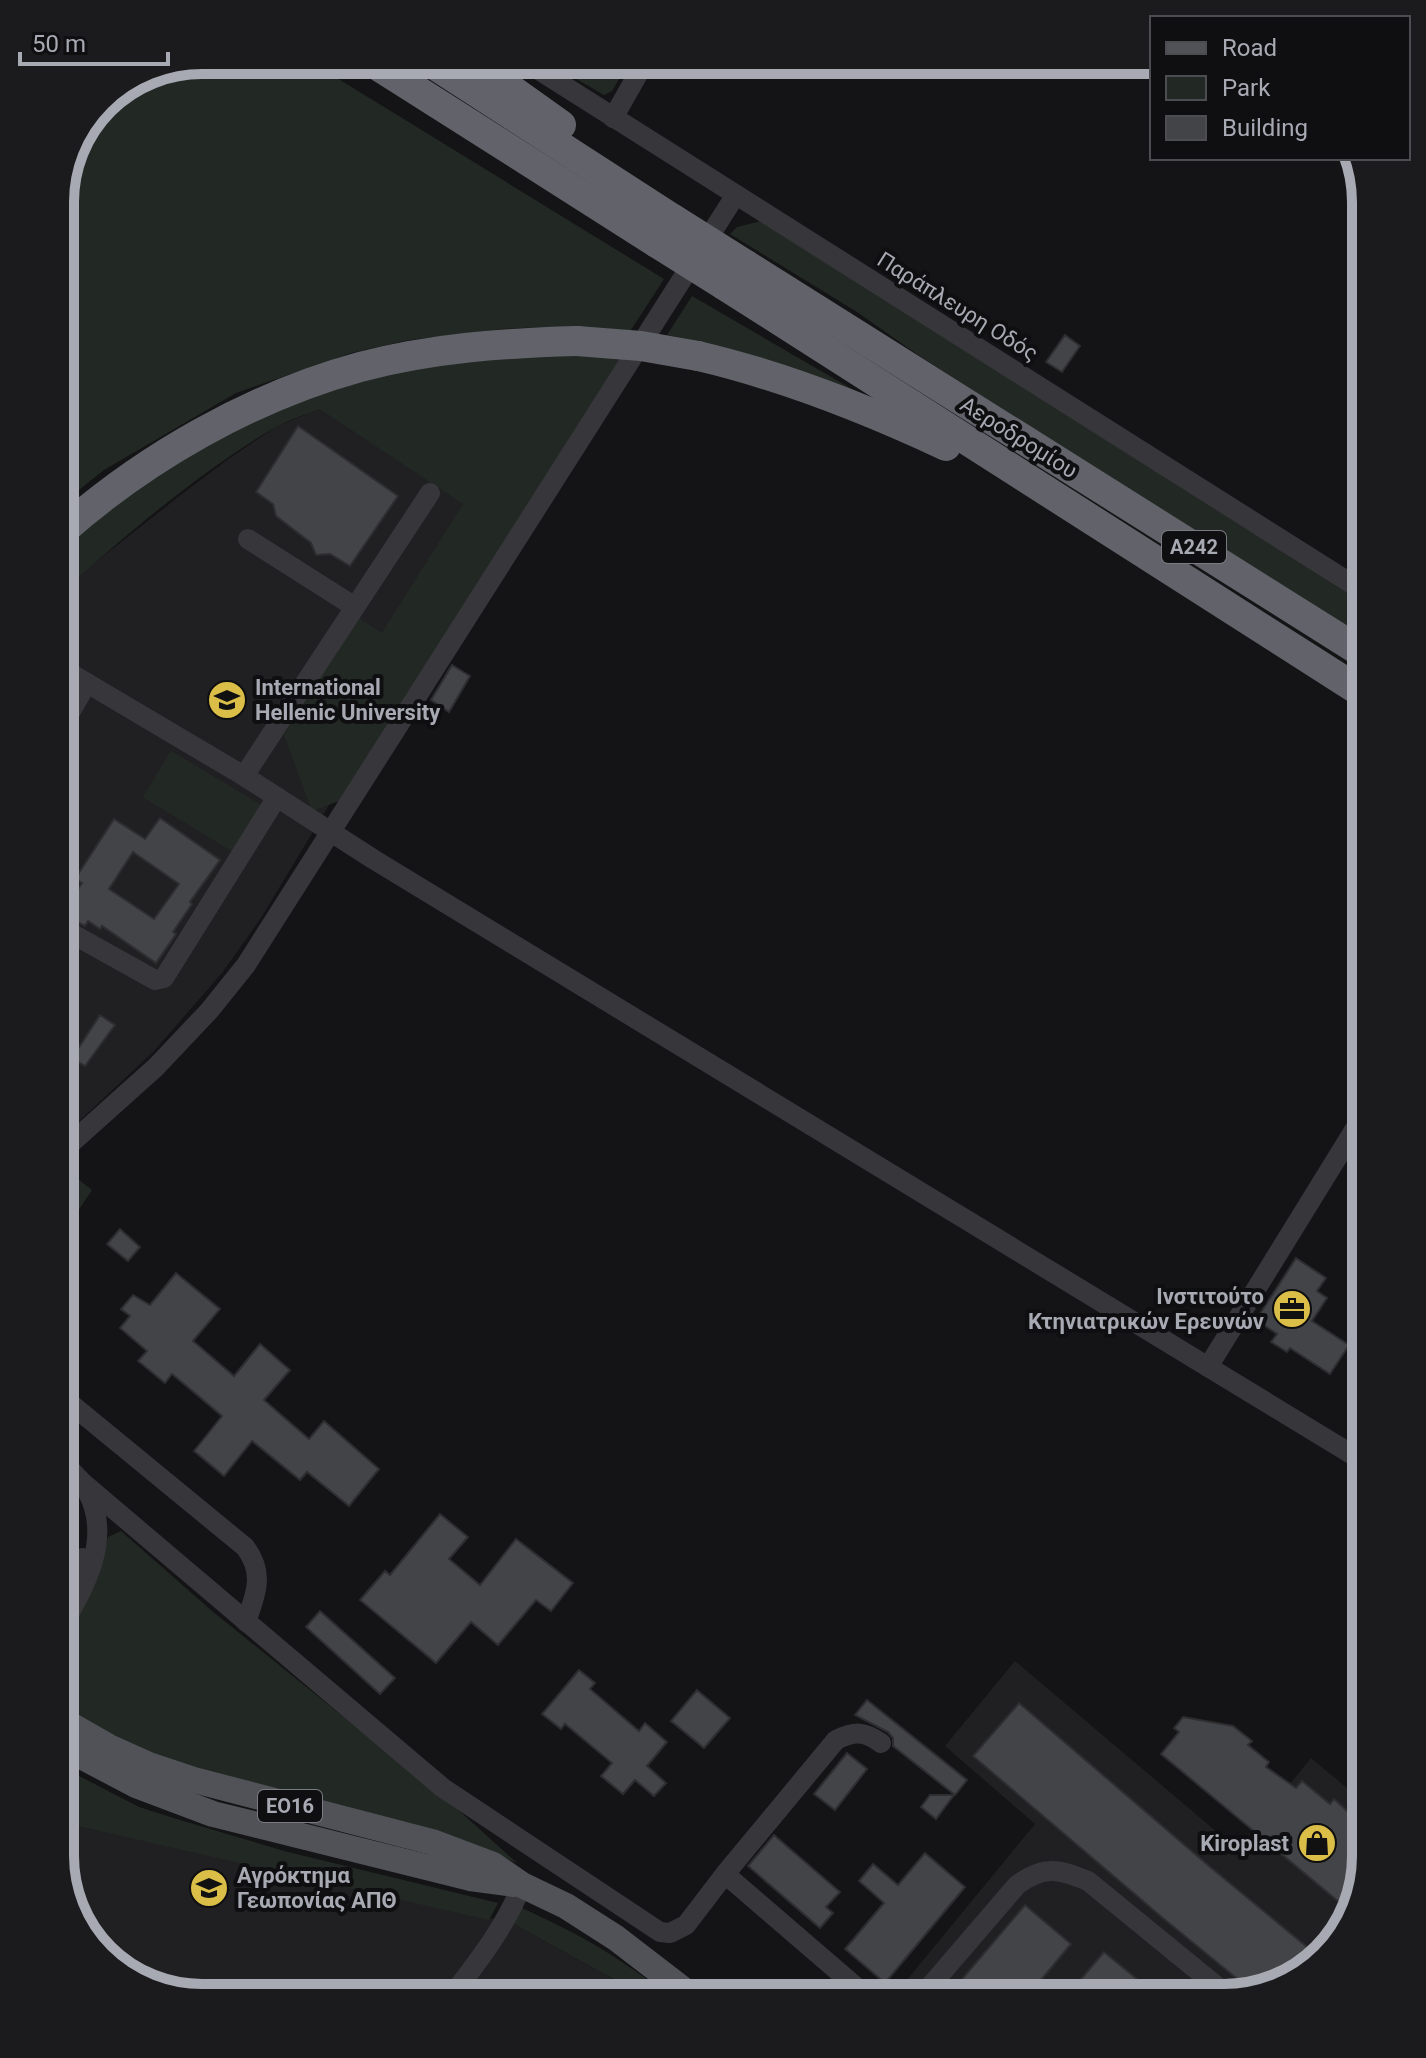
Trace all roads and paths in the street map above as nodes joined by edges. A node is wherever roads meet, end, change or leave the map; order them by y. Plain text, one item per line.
1 (393, 74) edge
2 (446, 74) edge
3 (489, 74) edge
4 (545, 74) edge
5 (638, 74) edge
6 (613, 118) junction
7 (735, 196) junction
8 (665, 231) junction
9 (735, 275) junction
10 (1043, 491) junction
11 (430, 493) dead end
12 (74, 522) edge
13 (248, 539) dead end
14 (1352, 584) edge
15 (355, 607) junction
16 (1352, 647) edge
17 (74, 675) edge
18 (87, 683) junction
19 (1352, 686) edge
20 (74, 706) edge
21 (244, 776) junction
22 (277, 797) junction
23 (331, 832) junction
24 (74, 935) edge
25 (1352, 1134) edge
26 (74, 1140) edge
27 (1208, 1367) junction
28 (74, 1407) edge
29 (1352, 1454) edge
30 (74, 1474) edge
31 (83, 1483) junction
32 (74, 1573) edge
33 (74, 1605) edge
34 (246, 1622) junction
35 (74, 1727) edge
36 (881, 1743) dead end
37 (74, 1752) edge
38 (725, 1874) junction
39 (522, 1885) junction
40 (461, 1984) edge
41 (676, 1984) edge
42 (853, 1984) edge
43 (932, 1984) edge
44 (1214, 1984) edge

1 - 8 highway
2 - 8 highway
3 - 8 highway
4 - 6 street, Παράπλευρη Οδός
5 - 6 street
6 - 7 street, Παράπλευρη Οδός
7 - 14 street, Παράπλευρη Οδός
7 - 23 street
8 - 9 highway, Αεροδρομίου / Α242, bridge
9 - 10 highway
9 - 16 highway, Αεροδρομίου / Α242
10 - 12 highway, bridge
10 - 19 highway, Αεροδρομίου / Α242
11 - 15 street
13 - 15 street
15 - 21 street
17 - 18 street
18 - 20 street
18 - 21 street
21 - 22 street
22 - 23 street
22 - 24 street
23 - 26 street
23 - 27 street
25 - 27 street
27 - 29 street
28 - 34 street
30 - 31 street
31 - 32 street
31 - 33 street
31 - 34 street
34 - 38 street
35 - 39 main road, ΕΟ16
36 - 38 street
37 - 39 main road, ΕΟ16
38 - 42 street
39 - 40 street
39 - 41 main road, ΕΟ16
43 - 44 street

